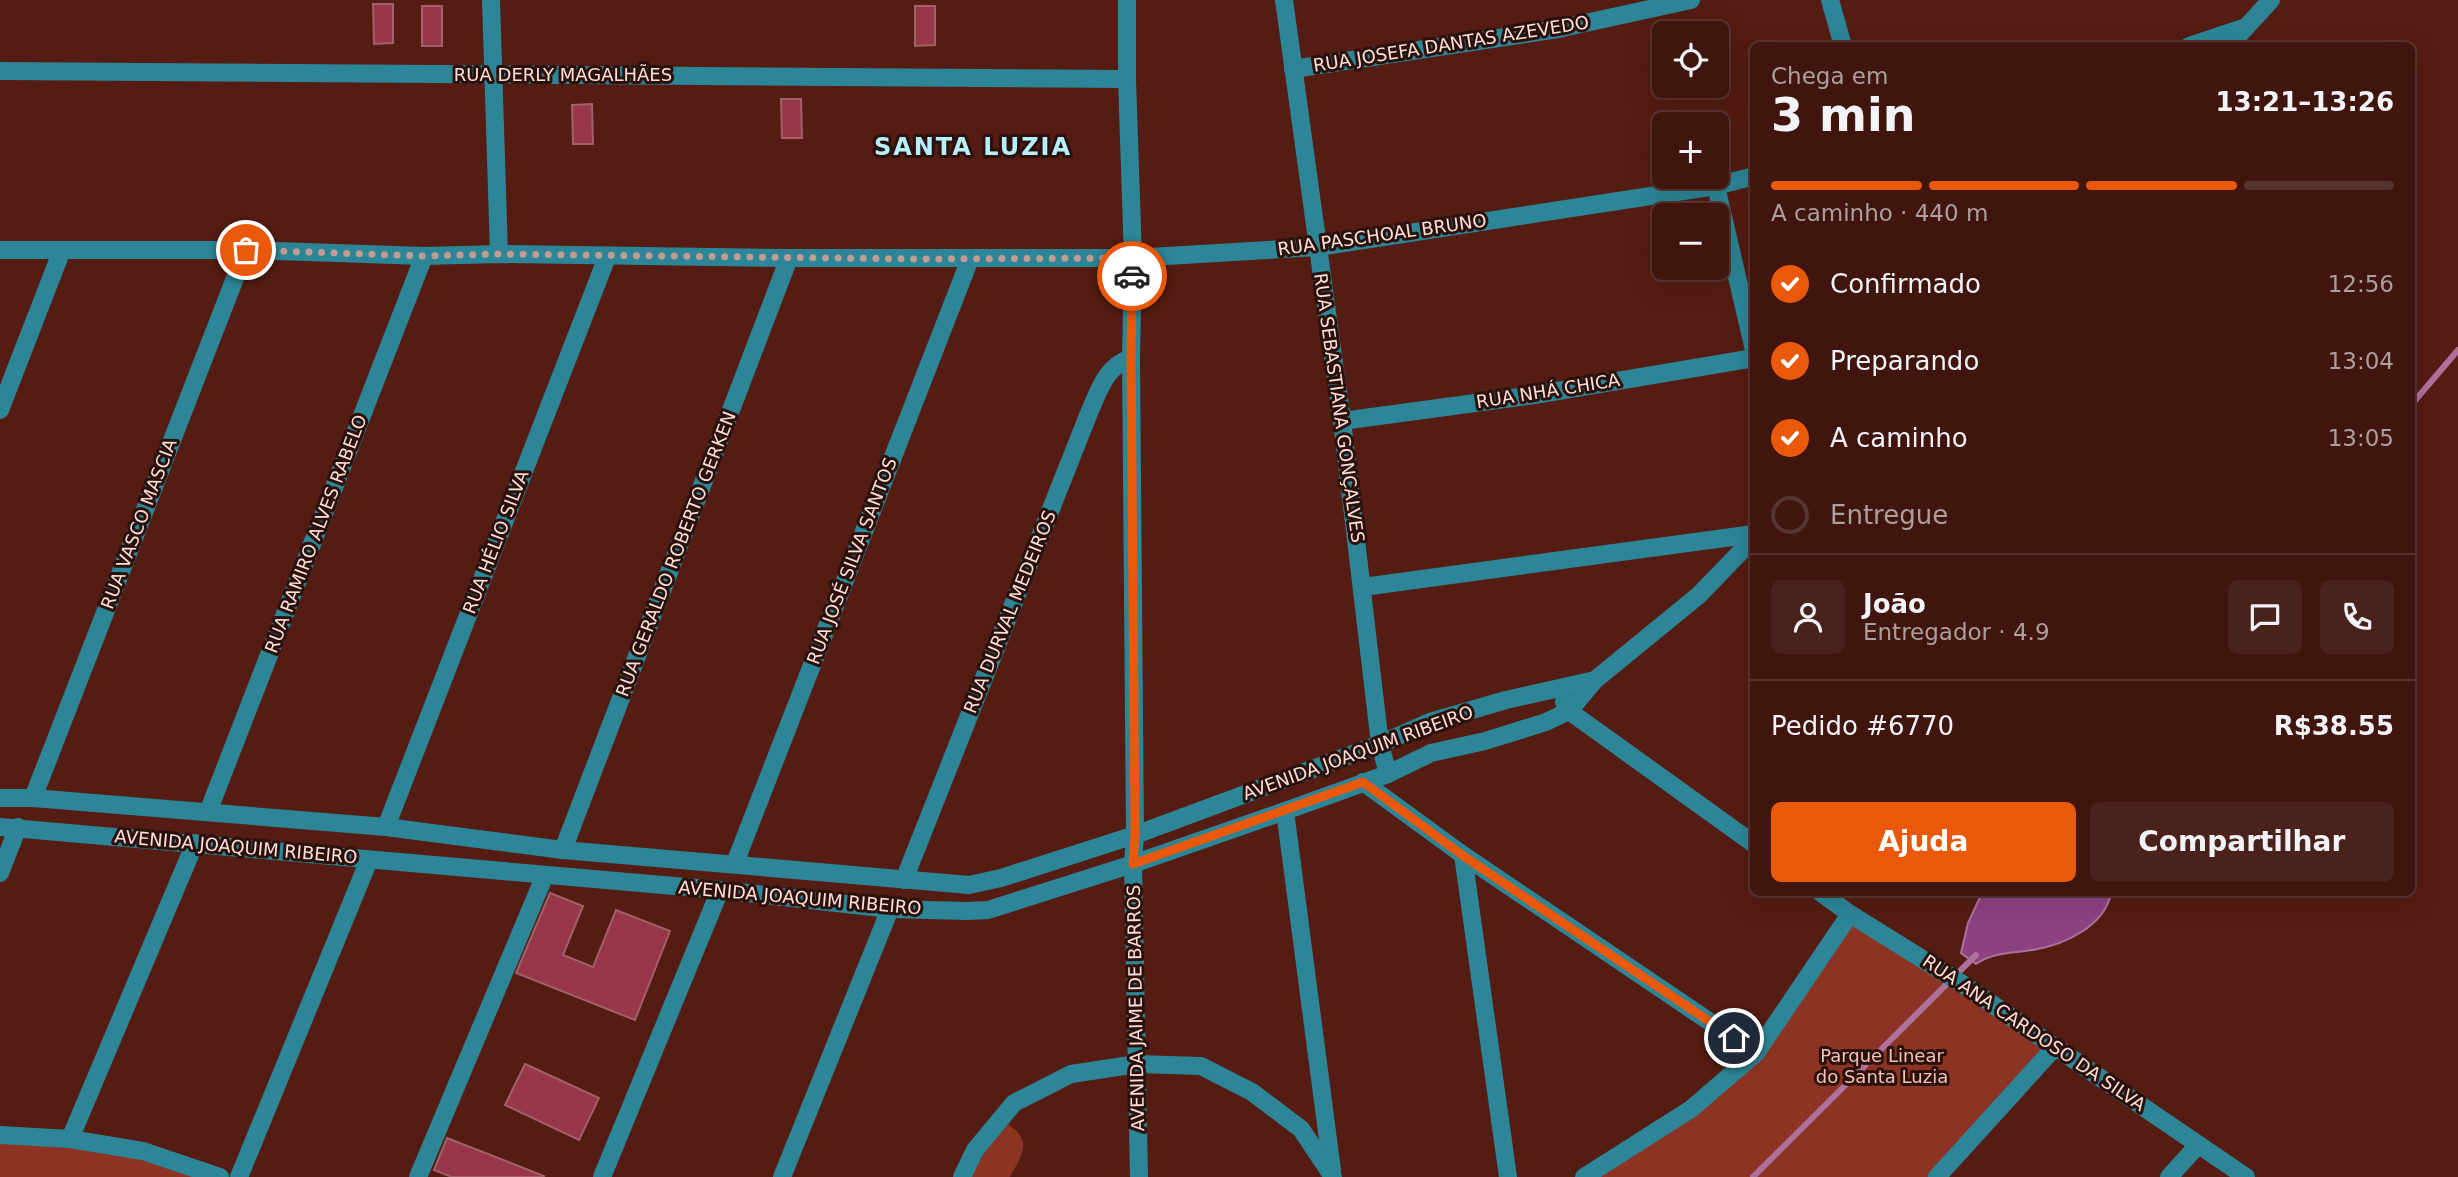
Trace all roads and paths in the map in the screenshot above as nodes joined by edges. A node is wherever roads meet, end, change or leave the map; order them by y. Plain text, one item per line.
1 (491, 0) edge
2 (1127, 0) edge
3 (1284, 0) edge
4 (1691, 0) edge
5 (1830, 0) edge
6 (2271, 0) edge
7 (2246, 27) junction
8 (1842, 42) edge
9 (2201, 42) edge
10 (2232, 42) edge
11 (1293, 69) junction
12 (0, 71) edge
13 (493, 75) junction
14 (1127, 79) junction
15 (1750, 177) edge
16 (1729, 183) edge
17 (1696, 189) edge
18 (1717, 189) edge
19 (1318, 247) junction
20 (0, 250) edge
21 (62, 250) junction
22 (246, 250) junction
23 (499, 254) junction
24 (424, 256) junction
25 (607, 257) junction
26 (789, 258) junction
27 (1133, 258) junction
28 (970, 259) junction
29 (1750, 333) edge
30 (1131, 358) junction
31 (1750, 359) edge
32 (0, 410) edge
33 (1342, 421) junction
34 (1750, 537) edge
35 (1750, 540) edge
36 (1363, 587) junction
37 (1595, 680) junction
38 (1556, 688) junction
39 (1569, 711) junction
40 (1380, 744) junction
41 (1388, 774) junction
42 (1363, 782) junction
43 (0, 797) edge
44 (33, 798) junction
45 (1285, 811) junction
46 (208, 812) junction
47 (9, 827) edge
48 (386, 827) junction
49 (1135, 835) junction
50 (1750, 841) edge
51 (195, 843) junction
52 (563, 850) junction
53 (1462, 855) junction
54 (369, 860) junction
55 (735, 863) junction
56 (1133, 864) junction
57 (0, 873) edge
58 (545, 876) junction
59 (904, 880) junction
60 (720, 890) junction
61 (1825, 896) edge
62 (890, 909) junction
63 (1850, 914) junction
64 (2055, 1046) junction
65 (1756, 1053) junction
66 (1137, 1064) junction
67 (0, 1135) edge
68 (70, 1139) junction
69 (2198, 1144) junction
70 (220, 1177) edge
71 (239, 1177) edge
72 (418, 1177) edge
73 (602, 1177) edge
74 (782, 1177) edge
75 (962, 1177) edge
76 (1139, 1177) edge
77 (1333, 1177) edge
78 (1508, 1177) edge
79 (1584, 1177) edge
80 (1937, 1177) edge
81 (2169, 1177) edge
82 (2246, 1177) edge

1 - 13 street
2 - 14 street, AVENIDA JAIME DE BARROS
3 - 11 street, RUA SEBASTIANA GONÇALVES
4 - 11 street, RUA JOSEFA DANTAS AZEVEDO
5 - 8 street
6 - 7 street
7 - 9 street
7 - 10 street
11 - 19 street, RUA SEBASTIANA GONÇALVES
12 - 13 street, RUA DERLY MAGALHÃES
13 - 14 street, RUA DERLY MAGALHÃES
13 - 23 street
14 - 27 street, AVENIDA JAIME DE BARROS
15 - 16 street, RUA PASCHOAL BRUNO
17 - 19 street, RUA PASCHOAL BRUNO
18 - 29 street
19 - 27 street, RUA PASCHOAL BRUNO
19 - 33 street, RUA SEBASTIANA GONÇALVES
20 - 21 street, RUA PASCHOAL BRUNO
21 - 22 street, RUA PASCHOAL BRUNO
21 - 32 street
22 - 24 street, RUA PASCHOAL BRUNO
22 - 44 street, RUA VASCO MASCIA
23 - 24 street, RUA PASCHOAL BRUNO
23 - 25 street, RUA PASCHOAL BRUNO
24 - 46 street, RUA RAMIRO ALVES RABELO
25 - 26 street, RUA PASCHOAL BRUNO
25 - 48 street, RUA HÉLIO SILVA
26 - 28 street, RUA PASCHOAL BRUNO
26 - 52 street, RUA GERALDO ROBERTO GERKEN
27 - 28 street, RUA PASCHOAL BRUNO
27 - 30 street, AVENIDA JAIME DE BARROS
28 - 55 street, RUA JOSÉ SILVA SANTOS
30 - 49 street, AVENIDA JAIME DE BARROS
30 - 59 street, RUA DURVAL MEDEIROS
31 - 33 street, RUA NHÁ CHICA
33 - 36 street, RUA SEBASTIANA GONÇALVES
34 - 36 street
35 - 37 street
36 - 40 street, RUA SEBASTIANA GONÇALVES
37 - 38 street, AVENIDA JOAQUIM RIBEIRO
37 - 39 street
38 - 39 street
38 - 40 street, AVENIDA JOAQUIM RIBEIRO
39 - 41 street, AVENIDA JOAQUIM RIBEIRO
39 - 50 street
40 - 41 street, RUA SEBASTIANA GONÇALVES
40 - 49 street, AVENIDA JOAQUIM RIBEIRO
41 - 42 street, AVENIDA JOAQUIM RIBEIRO
42 - 45 street, AVENIDA JOAQUIM RIBEIRO
42 - 53 street
43 - 44 street, AVENIDA JOAQUIM RIBEIRO
44 - 46 street, AVENIDA JOAQUIM RIBEIRO
45 - 56 street, AVENIDA JOAQUIM RIBEIRO
45 - 77 street
46 - 48 street, AVENIDA JOAQUIM RIBEIRO
47 - 51 street, AVENIDA JOAQUIM RIBEIRO
47 - 57 street
48 - 52 street, AVENIDA JOAQUIM RIBEIRO
49 - 56 street, AVENIDA JAIME DE BARROS
49 - 59 street, AVENIDA JOAQUIM RIBEIRO
51 - 54 street, AVENIDA JOAQUIM RIBEIRO
51 - 68 street
52 - 55 street, AVENIDA JOAQUIM RIBEIRO
53 - 65 street
53 - 78 street
54 - 58 street, AVENIDA JOAQUIM RIBEIRO
54 - 71 street
55 - 59 street, AVENIDA JOAQUIM RIBEIRO
56 - 62 street, AVENIDA JOAQUIM RIBEIRO
56 - 66 street, AVENIDA JAIME DE BARROS
58 - 60 street, AVENIDA JOAQUIM RIBEIRO
58 - 72 street
60 - 62 street, AVENIDA JOAQUIM RIBEIRO
60 - 73 street
61 - 63 street, RUA ANA CARDOSO DA SILVA
62 - 74 street
63 - 64 street, RUA ANA CARDOSO DA SILVA
63 - 65 street
64 - 69 street, RUA ANA CARDOSO DA SILVA
64 - 80 street
65 - 79 street
66 - 75 street
66 - 76 street, AVENIDA JAIME DE BARROS
66 - 77 street
67 - 68 street
68 - 70 street
69 - 81 street
69 - 82 street, RUA ANA CARDOSO DA SILVA

